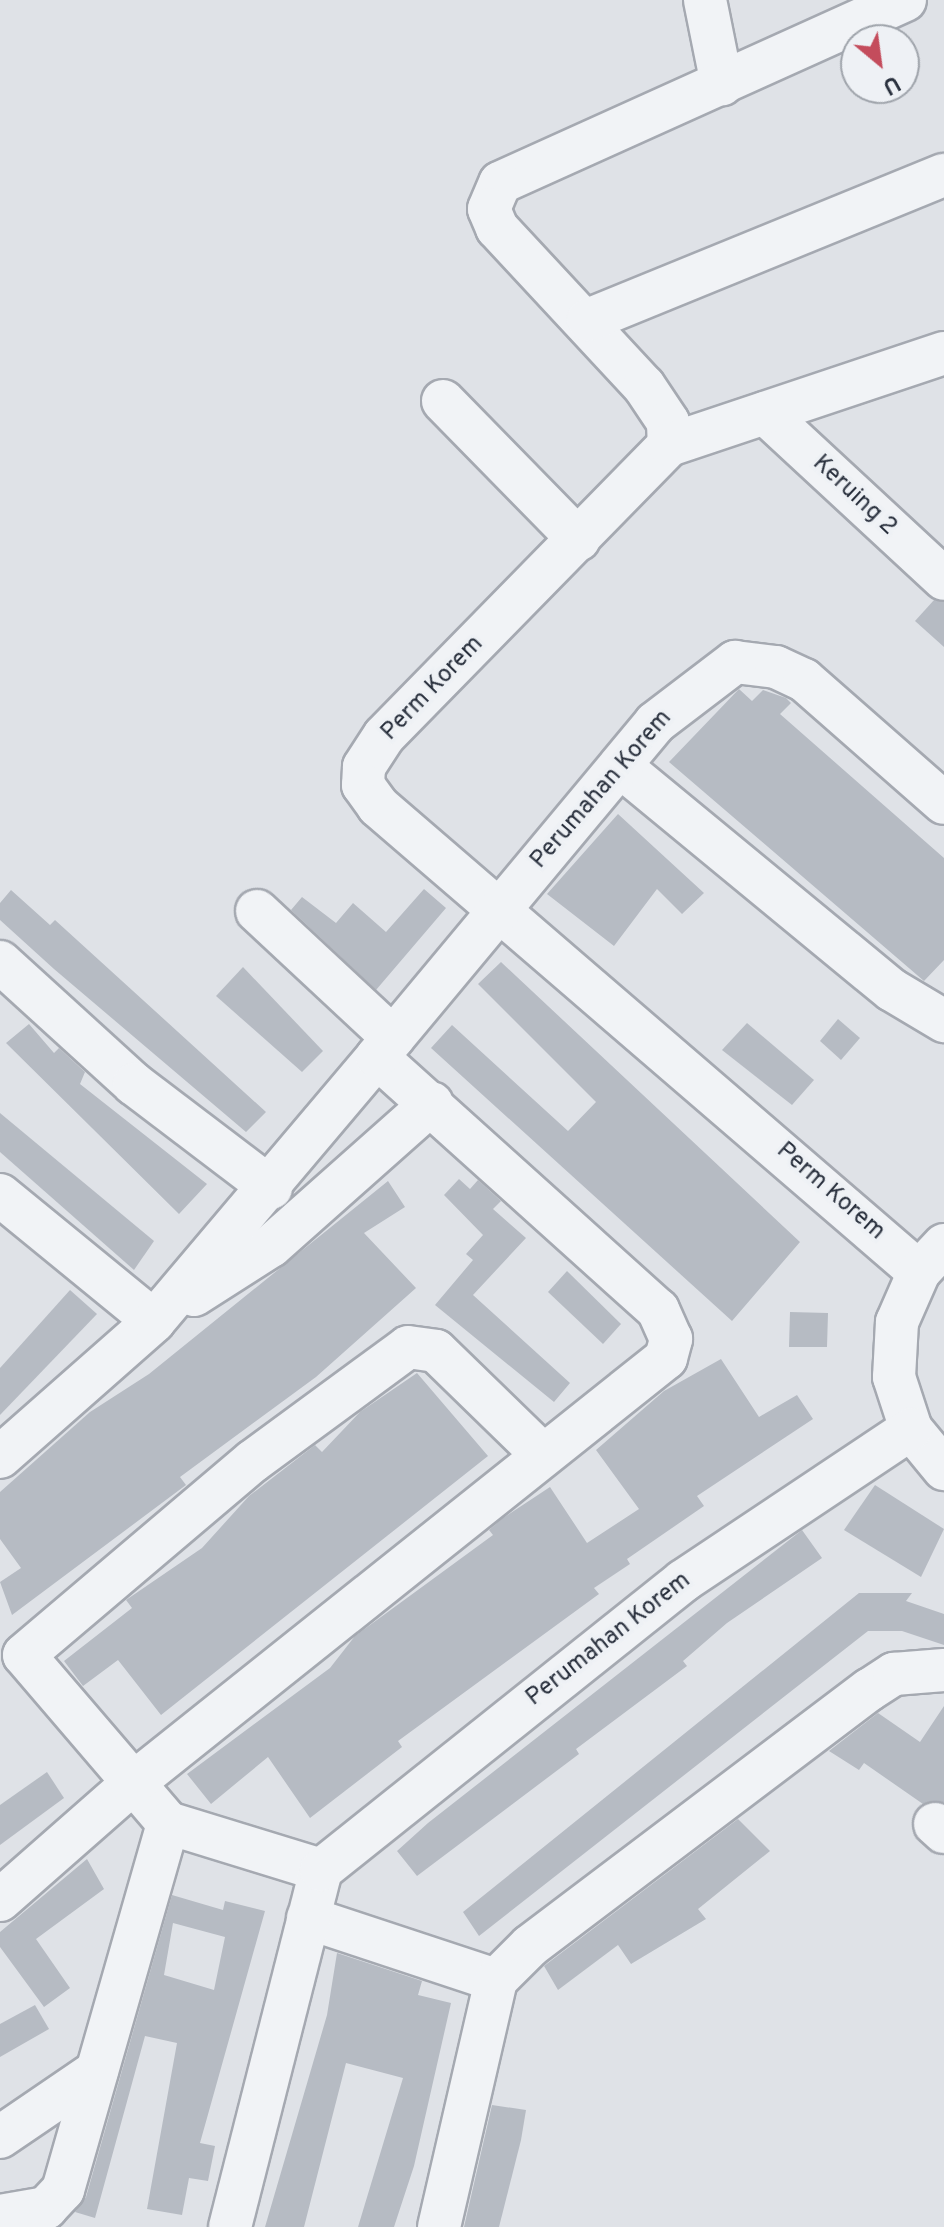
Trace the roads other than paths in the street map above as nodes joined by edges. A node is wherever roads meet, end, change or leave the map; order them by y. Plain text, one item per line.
1 (705, 0) edge
2 (905, 0) edge
3 (863, 10) edge
4 (722, 84) junction
5 (944, 175) edge
6 (588, 320) junction
7 (944, 353) edge
8 (443, 401) dead end
9 (765, 413) junction
10 (669, 445) junction
11 (579, 540) junction
12 (944, 579) edge
13 (620, 766) junction
14 (944, 803) edge
15 (501, 909) junction
16 (257, 911) dead end
17 (0, 962) edge
18 (944, 1021) edge
19 (385, 1047) junction
20 (432, 1103) junction
21 (271, 1188) junction
22 (0, 1195) edge
23 (932, 1259) edge
24 (158, 1316) junction
25 (911, 1429) junction
26 (6, 1443) edge
27 (540, 1452) junction
28 (944, 1469) edge
29 (12, 1665) edge
30 (944, 1670) edge
31 (132, 1784) junction
32 (168, 1823) junction
33 (321, 1870) junction
34 (0, 1900) edge
35 (308, 1918) junction
36 (496, 1980) junction
37 (97, 2071) junction
38 (0, 2137) edge
39 (0, 2216) edge
40 (230, 2227) edge
41 (439, 2227) edge

1 - 4 street
2 - 3 street
3 - 4 street
4 - 6 street
5 - 6 street
6 - 10 street
7 - 9 street
8 - 11 street
9 - 10 street
9 - 12 street, Keruing 2
10 - 11 street, Perm Korem
11 - 15 street, Perm Korem
13 - 14 street, Perumahan Korem
13 - 15 street, Perumahan Korem
13 - 18 street
15 - 19 street, Perumahan Korem
15 - 23 street, Perm Korem
16 - 19 street
17 - 21 street
19 - 20 street
19 - 21 street, Perumahan Korem
20 - 24 street
20 - 27 street
21 - 24 street, Perumahan Korem
22 - 24 street
23 - 25 street
24 - 26 street, Perumahan Korem
25 - 28 street
25 - 33 street, Perumahan Korem
27 - 29 street
27 - 31 street
29 - 31 street
30 - 36 street
31 - 32 street
31 - 34 street
32 - 33 street
32 - 37 street
33 - 35 street
35 - 36 street
35 - 40 street
36 - 41 street
37 - 38 street
37 - 39 street

